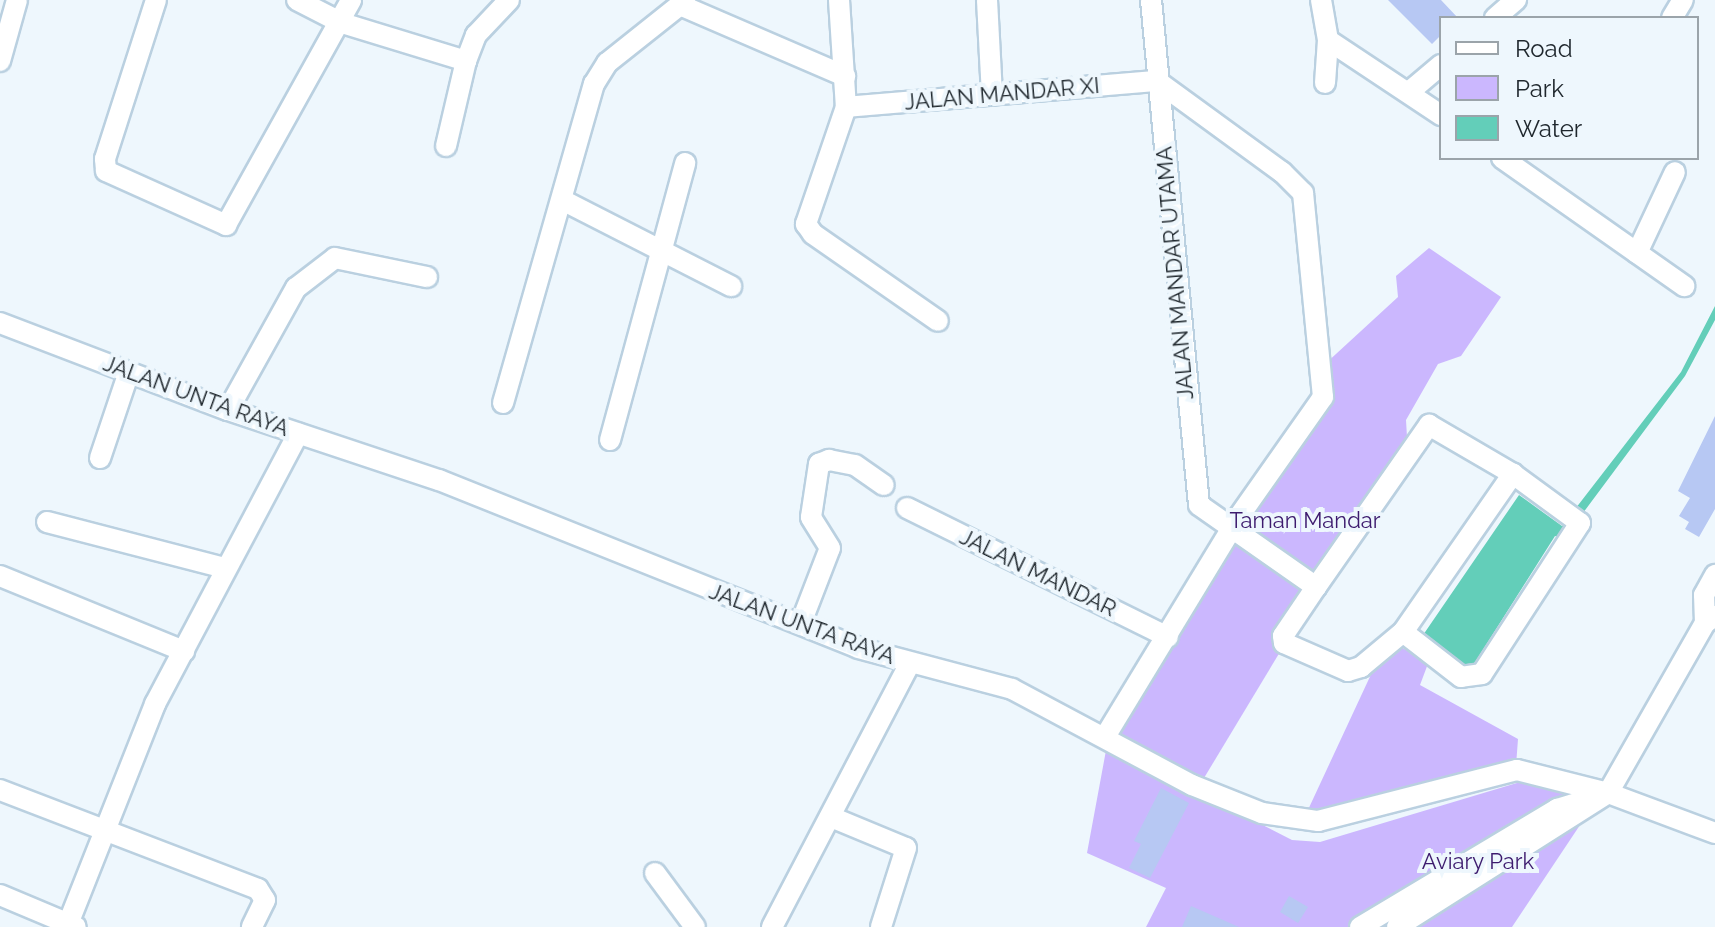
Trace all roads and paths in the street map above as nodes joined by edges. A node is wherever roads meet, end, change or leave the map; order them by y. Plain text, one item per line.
1 (17, 0) edge
2 (156, 0) edge
3 (297, 0) edge
4 (351, 0) edge
5 (509, 0) edge
6 (839, 0) edge
7 (987, 0) edge
8 (1151, 0) edge
9 (1321, 0) edge
10 (1516, 0) edge
11 (682, 2) edge
12 (1497, 16) edge
13 (342, 23) junction
14 (1328, 40) junction
15 (0, 61) edge
16 (466, 61) junction
17 (1439, 67) edge
18 (845, 76) junction
19 (1157, 81) junction
20 (1325, 83) dead end
21 (1409, 92) junction
22 (992, 95) junction
23 (846, 107) junction
24 (1439, 114) edge
25 (446, 146) dead end
26 (1505, 160) edge
27 (685, 163) dead end
28 (1675, 172) dead end
29 (562, 200) junction
30 (661, 252) junction
31 (1637, 253) junction
32 (427, 277) dead end
33 (731, 286) dead end
34 (1684, 286) dead end
35 (938, 321) dead end
36 (0, 323) edge
37 (129, 372) junction
38 (503, 403) dead end
39 (228, 410) junction
40 (298, 434) junction
41 (610, 440) dead end
42 (100, 458) dead end
43 (1513, 474) junction
44 (884, 485) dead end
45 (907, 508) dead end
46 (47, 522) dead end
47 (1231, 531) junction
48 (225, 568) junction
49 (1715, 575) edge
50 (0, 576) edge
51 (1316, 587) junction
52 (1710, 620) edge
53 (801, 623) junction
54 (1403, 632) junction
55 (1168, 637) junction
56 (184, 651) junction
57 (910, 663) junction
58 (1105, 737) junction
59 (0, 790) edge
60 (1608, 793) junction
61 (831, 817) junction
62 (104, 829) junction
63 (1715, 833) edge
64 (655, 873) dead end
65 (2, 902) edge
66 (72, 925) edge
67 (252, 927) edge
68 (695, 927) edge
69 (772, 927) edge
70 (881, 927) edge
71 (1360, 927) edge
72 (1397, 927) edge

1 - 15 street
2 - 13 street
3 - 13 street
4 - 13 street
5 - 16 street
6 - 18 street
7 - 22 street
8 - 19 street, JALAN MANDAR UTAMA
9 - 14 street
10 - 12 street
11 - 18 street
11 - 29 street
13 - 16 street
14 - 20 street
14 - 21 street
16 - 25 street
17 - 21 street
18 - 23 street
19 - 22 street, JALAN MANDAR XI
19 - 47 street, JALAN MANDAR UTAMA
19 - 47 street
21 - 24 street
22 - 23 street, JALAN MANDAR XI
23 - 35 street
26 - 31 street
27 - 30 street
28 - 31 street
29 - 30 street
29 - 38 street
30 - 33 street
30 - 41 street
31 - 34 street
32 - 39 street
36 - 37 street, JALAN UNTA RAYA
37 - 39 street, JALAN UNTA RAYA
37 - 42 street
39 - 40 street, JALAN UNTA RAYA
40 - 48 street
40 - 53 street, JALAN UNTA RAYA
43 - 51 street
43 - 54 street
43 - 54 street
44 - 53 street
45 - 55 street, JALAN MANDAR
46 - 48 street
47 - 51 street, JALAN MANDAR UTAMA
47 - 55 street
48 - 56 street
49 - 52 street
50 - 56 street
51 - 54 street
52 - 60 street
53 - 57 street, JALAN UNTA RAYA
55 - 58 street
56 - 62 street
57 - 58 street, JALAN UNTA RAYA
57 - 61 street
58 - 60 street, JALAN UNTA RAYA
59 - 62 street
60 - 63 street, JALAN UNTA RAYA
60 - 71 street
60 - 72 street
61 - 69 street
61 - 70 street
62 - 66 street
62 - 67 street
64 - 68 street
65 - 66 street

